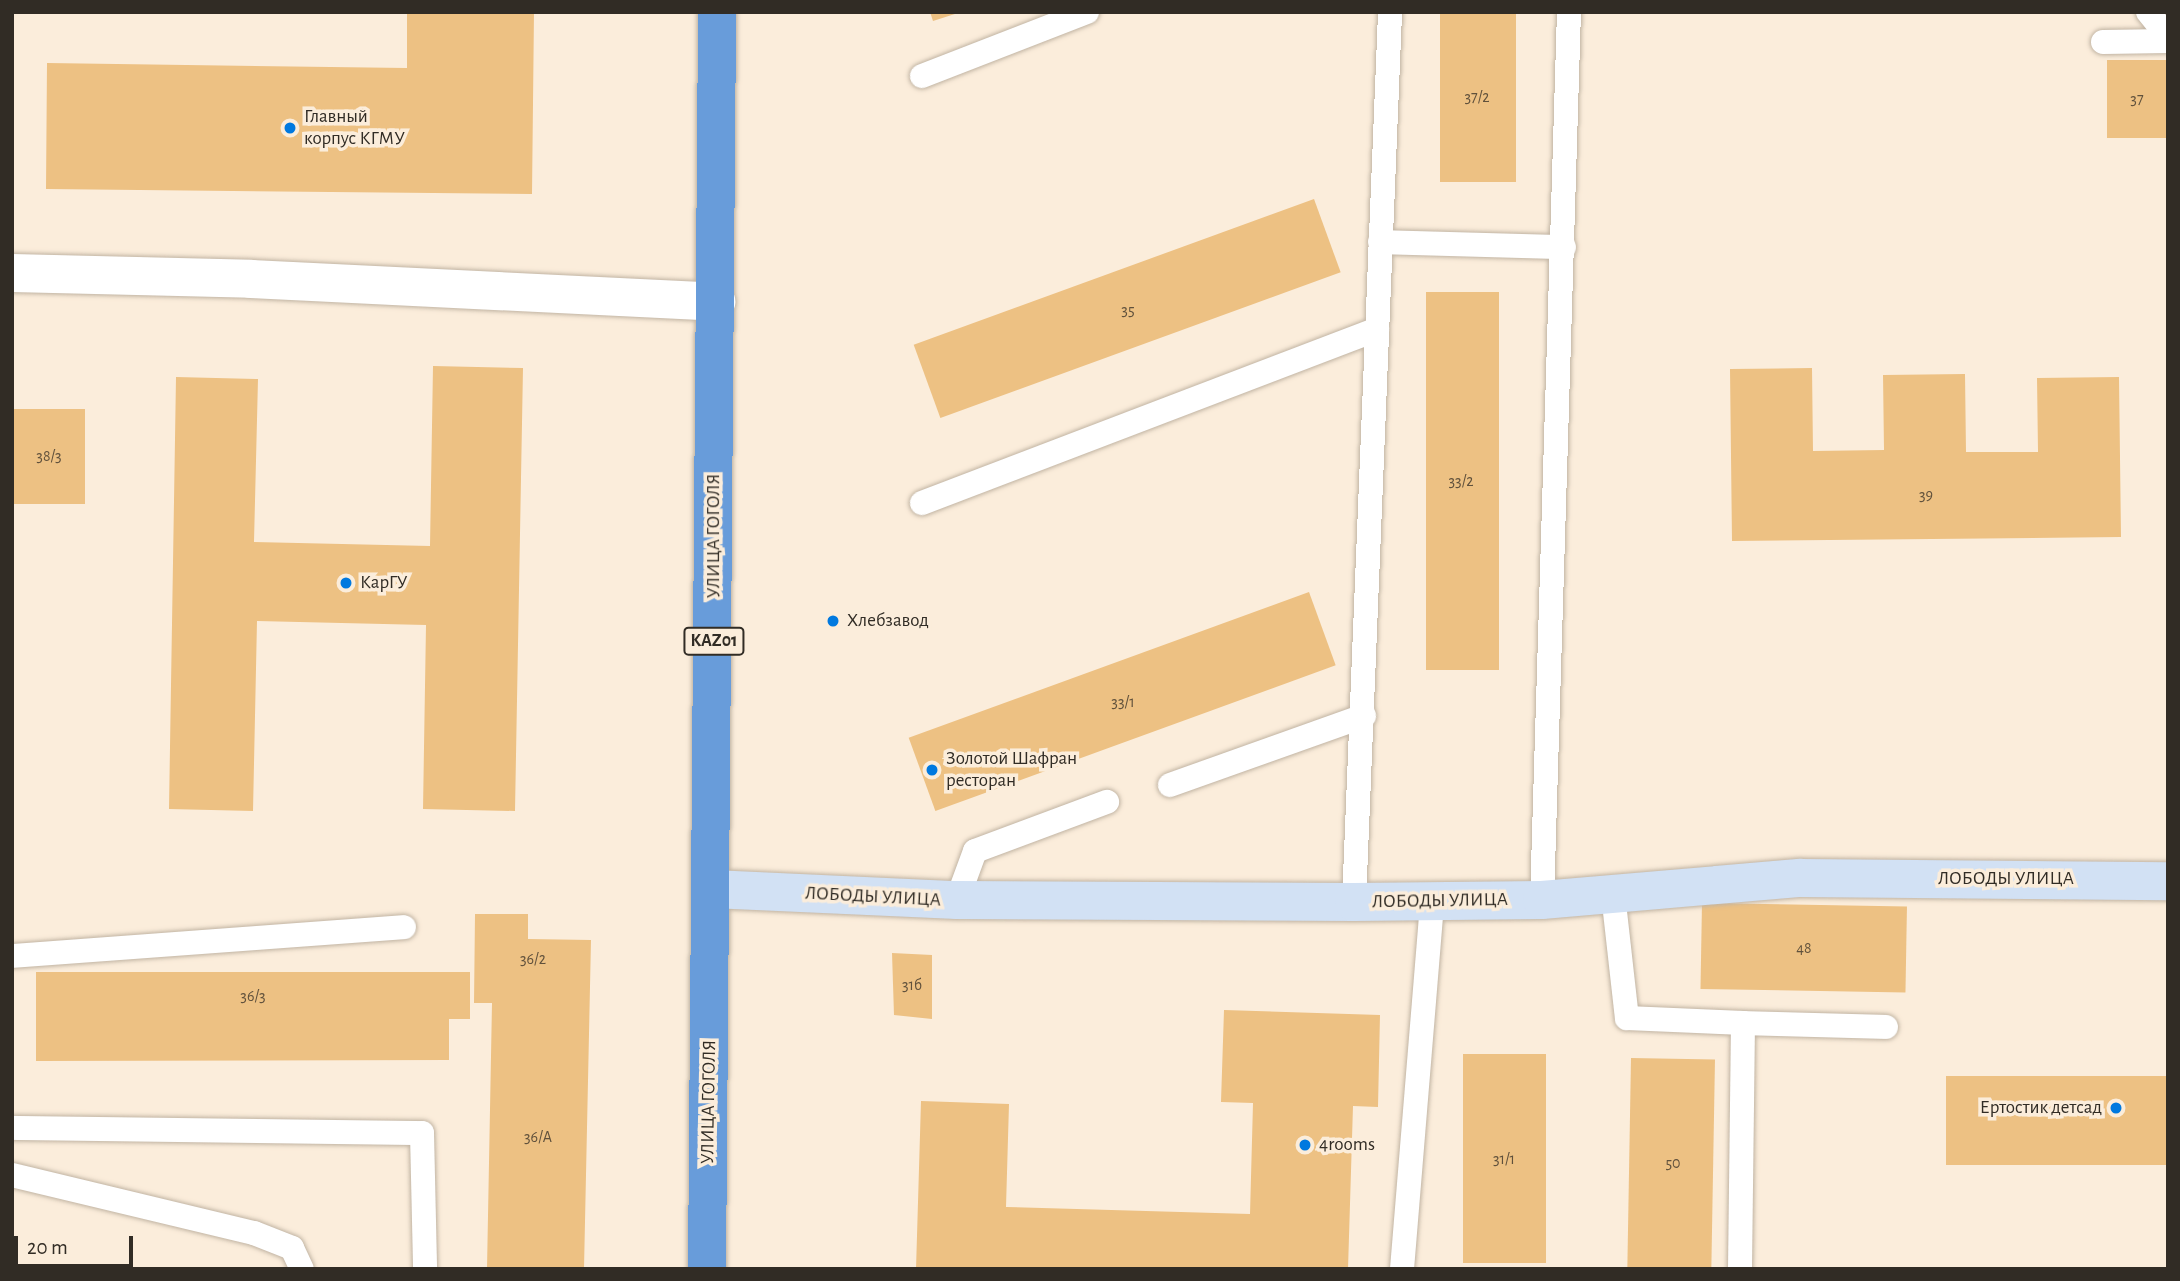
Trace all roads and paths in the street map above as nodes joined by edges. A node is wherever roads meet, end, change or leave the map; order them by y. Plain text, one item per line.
1 (718, 12) edge
2 (1087, 12) edge
3 (1390, 12) edge
4 (1569, 12) edge
5 (2148, 12) edge
6 (2168, 39) edge
7 (2103, 43) dead end
8 (922, 76) dead end
9 (1380, 242) junction
10 (1564, 247) junction
11 (12, 273) edge
12 (716, 302) junction
13 (1377, 329) junction
14 (922, 503) dead end
15 (1364, 716) junction
16 (1170, 785) dead end
17 (1107, 802) dead end
18 (2168, 881) edge
19 (712, 889) junction
20 (1613, 894) junction
21 (1542, 900) junction
22 (957, 901) junction
23 (1432, 901) junction
24 (1354, 902) junction
25 (404, 927) dead end
26 (12, 956) edge
27 (1743, 1023) junction
28 (1886, 1027) dead end
29 (12, 1128) edge
30 (12, 1175) edge
31 (302, 1269) edge
32 (425, 1269) edge
33 (707, 1269) edge
34 (1402, 1269) edge
35 (1740, 1269) edge

1 - 12 highway, УЛИЦА ГОГОЛЯ / KАZ01
2 - 8 lane
3 - 9 lane
4 - 10 lane
5 - 6 lane
6 - 7 lane
9 - 10 lane
9 - 13 lane
10 - 21 lane
11 - 12 street
12 - 19 highway, УЛИЦА ГОГОЛЯ / KАZ01
13 - 14 lane
13 - 15 lane
15 - 16 lane
15 - 24 lane
17 - 22 lane
18 - 20 street, ЛОБОДЫ УЛИЦА
19 - 22 street, ЛОБОДЫ УЛИЦА
19 - 33 highway, УЛИЦА ГОГОЛЯ / KАZ01
20 - 21 street, ЛОБОДЫ УЛИЦА
20 - 27 lane
21 - 23 street, ЛОБОДЫ УЛИЦА
22 - 24 street, ЛОБОДЫ УЛИЦА
23 - 24 street, ЛОБОДЫ УЛИЦА
23 - 34 lane
25 - 26 lane
27 - 28 lane
27 - 35 lane
29 - 32 lane
30 - 31 lane

